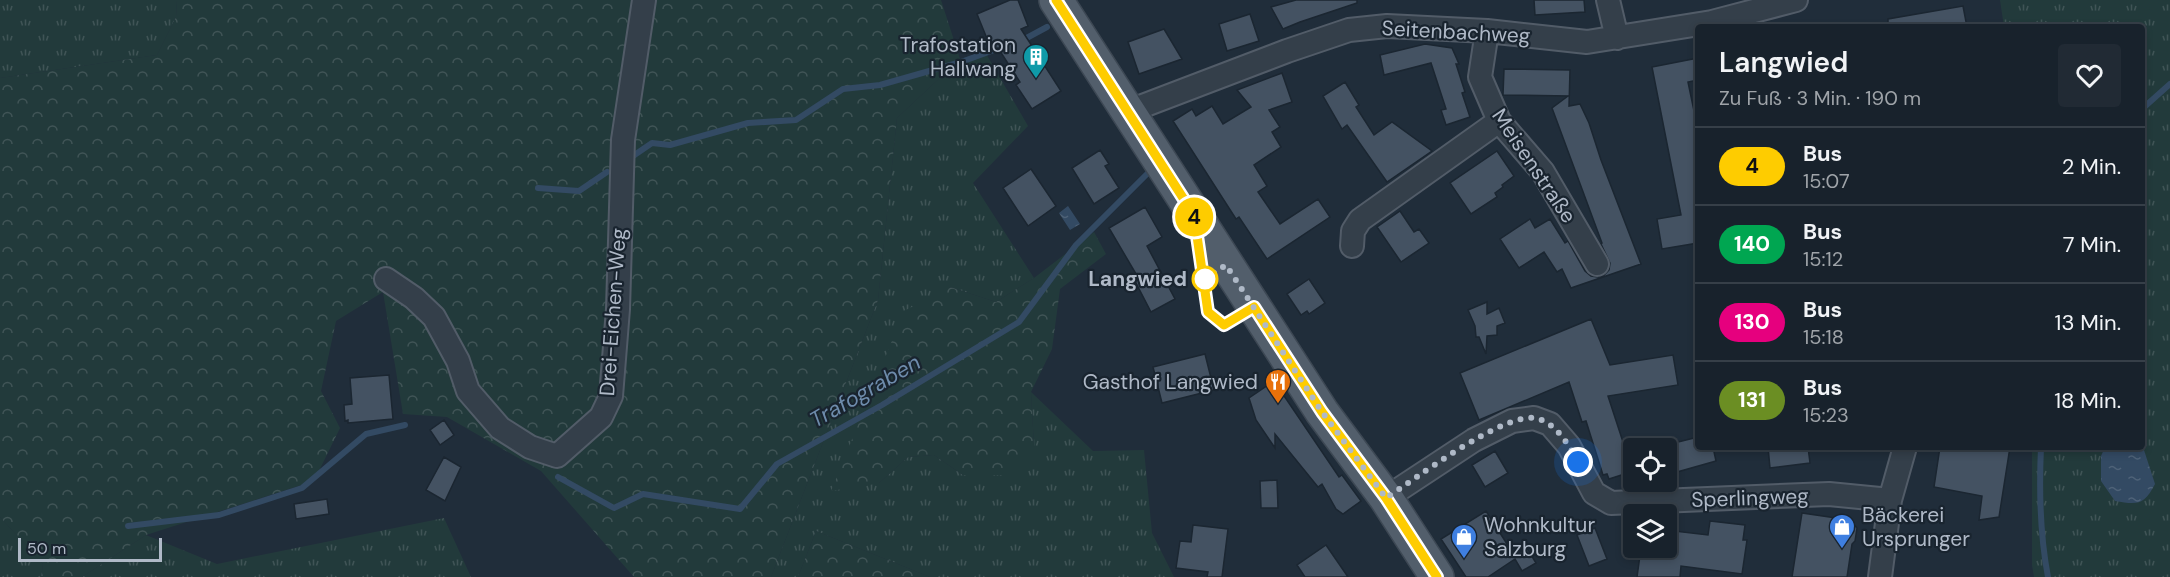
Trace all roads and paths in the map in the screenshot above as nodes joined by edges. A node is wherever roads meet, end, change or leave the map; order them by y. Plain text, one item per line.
1 (644, 0) edge
2 (1056, 0) edge
3 (1608, 0) edge
4 (1796, 0) edge
5 (1700, 24) edge
6 (1695, 25) edge
7 (1487, 31) junction
8 (1617, 38) junction
9 (1127, 112) junction
10 (1499, 121) junction
11 (1352, 246) dead end
12 (1597, 264) dead end
13 (386, 279) dead end
14 (1904, 450) edge
15 (1386, 498) junction
16 (1890, 500) junction
17 (1437, 577) edge
18 (1880, 577) edge

1 - 13 street, Drei-Eichen-Weg
2 - 9 main road
3 - 8 street
4 - 5 street, Seitenbachweg
6 - 8 street, Seitenbachweg
7 - 8 street, Seitenbachweg
7 - 9 street, Seitenbachweg
7 - 10 street, Meisenstraße
9 - 15 main road
10 - 11 street
10 - 12 street, Meisenstraße
14 - 16 street
15 - 16 street, Sperlingweg
15 - 17 main road
16 - 18 street

